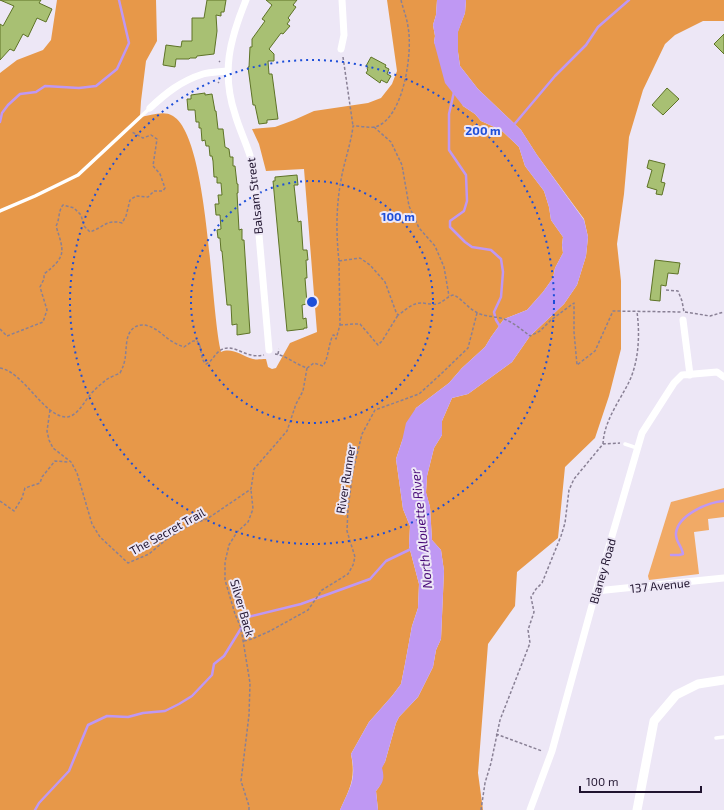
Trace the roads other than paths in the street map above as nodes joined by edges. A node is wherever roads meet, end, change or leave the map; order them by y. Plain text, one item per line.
1 (246, 0) edge
2 (342, 0) edge
3 (341, 49) road end
4 (228, 71) junction
5 (150, 108) joint
6 (0, 211) edge
7 (684, 320) dead end
8 (269, 353) road end
9 (690, 375) junction
10 (724, 376) edge
11 (625, 444) road end
12 (637, 448) junction
13 (724, 578) edge
14 (596, 591) junction
15 (724, 680) edge
16 (724, 737) edge
17 (716, 738) dead end
18 (530, 810) edge
19 (637, 810) edge

1 - 4 street, Balsam Street
2 - 3 street
4 - 5 street
4 - 8 street, Balsam Street
5 - 6 lane
7 - 9 street
9 - 10 street, Blaney Road
9 - 12 street, Blaney Road
11 - 12 lane
12 - 14 street, Blaney Road
13 - 14 street, 137 Avenue
14 - 18 street, Blaney Road
15 - 19 street
16 - 17 lane

